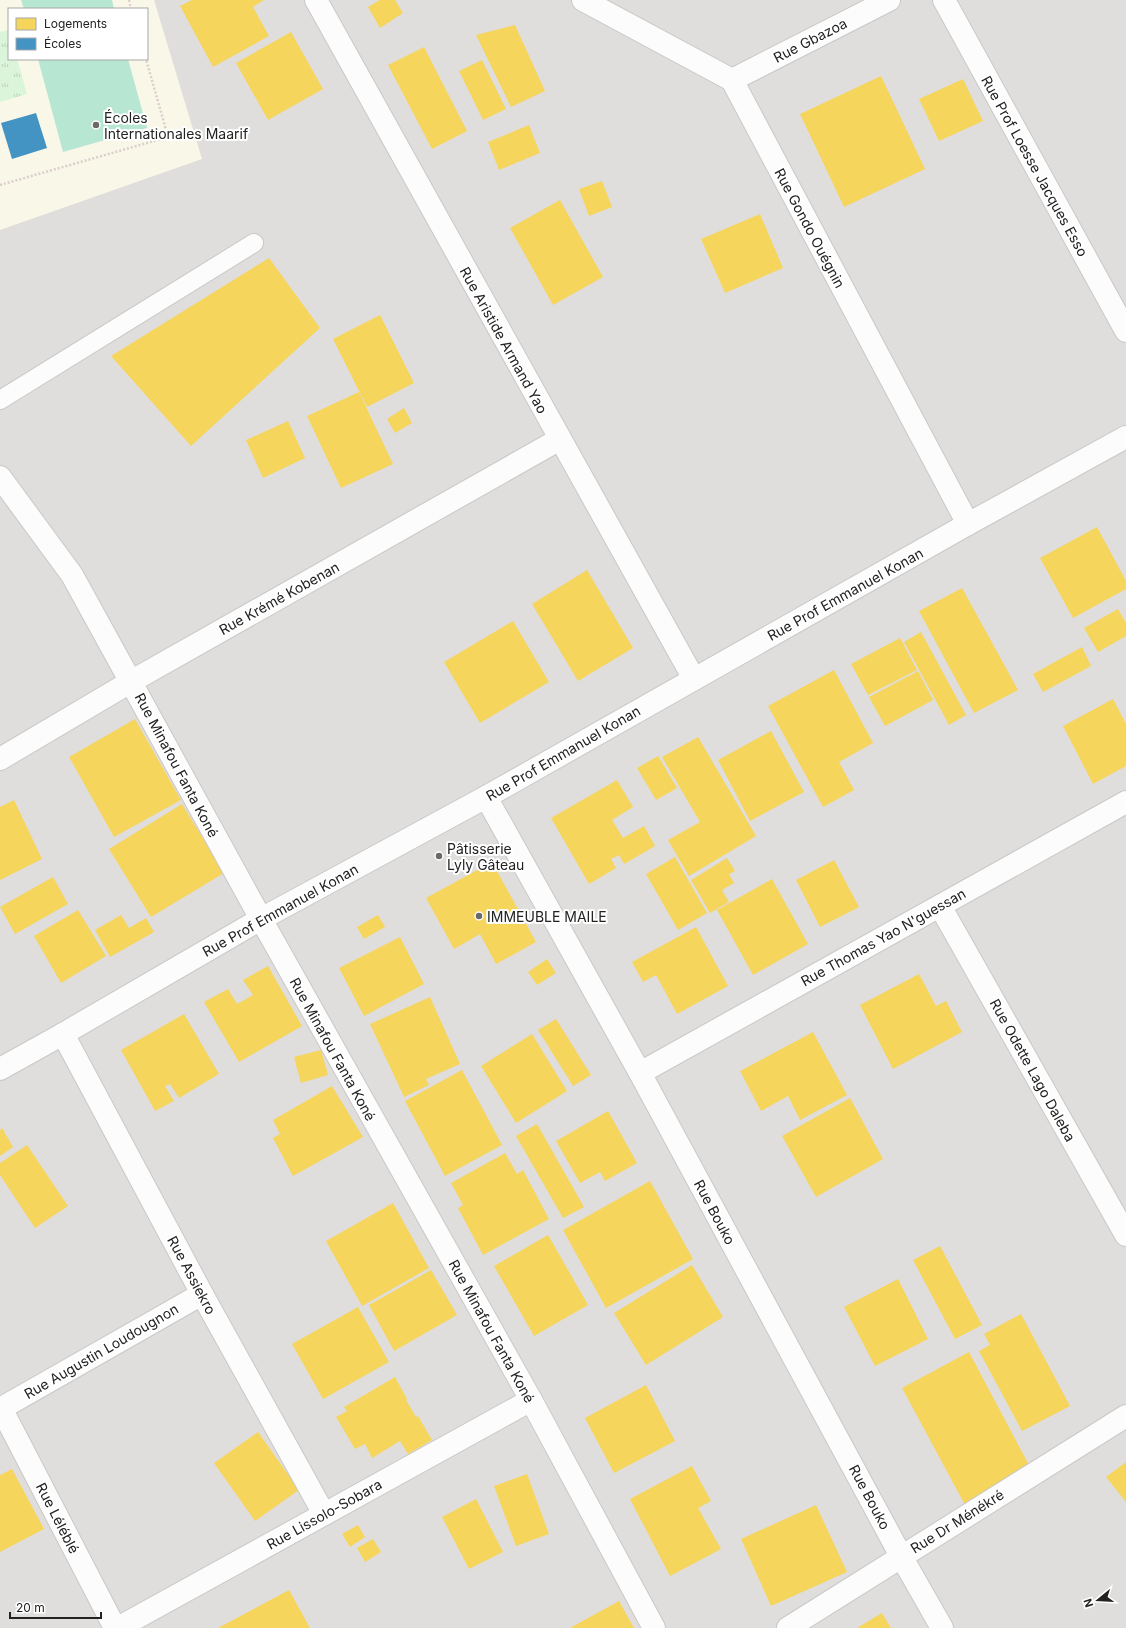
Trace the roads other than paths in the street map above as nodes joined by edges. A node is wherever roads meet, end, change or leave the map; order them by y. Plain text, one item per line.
1 (316, 0) edge
2 (583, 0) edge
3 (889, 0) edge
4 (944, 0) edge
5 (732, 80) junction
6 (254, 243) dead end
7 (1126, 331) edge
8 (0, 400) edge
9 (1126, 437) edge
10 (560, 440) junction
11 (4, 490) edge
12 (968, 524) junction
13 (694, 679) junction
14 (132, 682) junction
15 (0, 759) edge
16 (486, 797) junction
17 (1126, 802) edge
18 (940, 906) junction
19 (261, 919) junction
20 (62, 1034) junction
21 (0, 1069) edge
22 (640, 1073) junction
23 (1126, 1235) edge
24 (202, 1294) junction
25 (531, 1400) junction
26 (0, 1408) edge
27 (1126, 1416) edge
28 (324, 1514) junction
29 (901, 1556) junction
30 (115, 1628) edge
31 (118, 1628) edge
32 (654, 1628) edge
33 (788, 1628) edge
34 (942, 1628) edge

1 - 10 street, Rue Aristide Armand Yao
2 - 5 street
3 - 5 street, Rue Gbazoa
4 - 7 street, Rue Prof Loesse Jacques Esso
5 - 12 street, Rue Gondo Ouégnin
6 - 8 lane
9 - 12 street, Rue Prof Emmanuel Konan
10 - 13 street, Rue Aristide Armand Yao
10 - 14 street, Rue Krémé Kobenan
11 - 14 street, Rue Minafou Fanta Koné
12 - 13 street, Rue Prof Emmanuel Konan
13 - 16 street, Rue Prof Emmanuel Konan
14 - 15 street, Rue Krémé Kobenan
14 - 19 street, Rue Minafou Fanta Koné
16 - 19 street, Rue Prof Emmanuel Konan
16 - 22 street, Rue Bouko
17 - 18 street, Rue Thomas Yao N'guessan
18 - 22 street, Rue Thomas Yao N'guessan
18 - 23 street, Rue Odette Lago Daleba
19 - 20 street, Rue Prof Emmanuel Konan
19 - 25 street, Rue Minafou Fanta Koné
20 - 21 street, Rue Prof Emmanuel Konan
20 - 24 street, Rue Assiekro
22 - 29 street, Rue Bouko
24 - 26 street, Rue Augustin Loudougnon
24 - 28 street, Rue Assiekro
25 - 28 street, Rue Lissolo-Sobara
25 - 32 street, Rue Minafou Fanta Koné
26 - 30 street, Rue Léléblé
27 - 29 street, Rue Dr Ménékré
28 - 31 street, Rue Lissolo-Sobara
29 - 33 street, Rue Dr Ménékré
29 - 34 street, Rue Bouko

